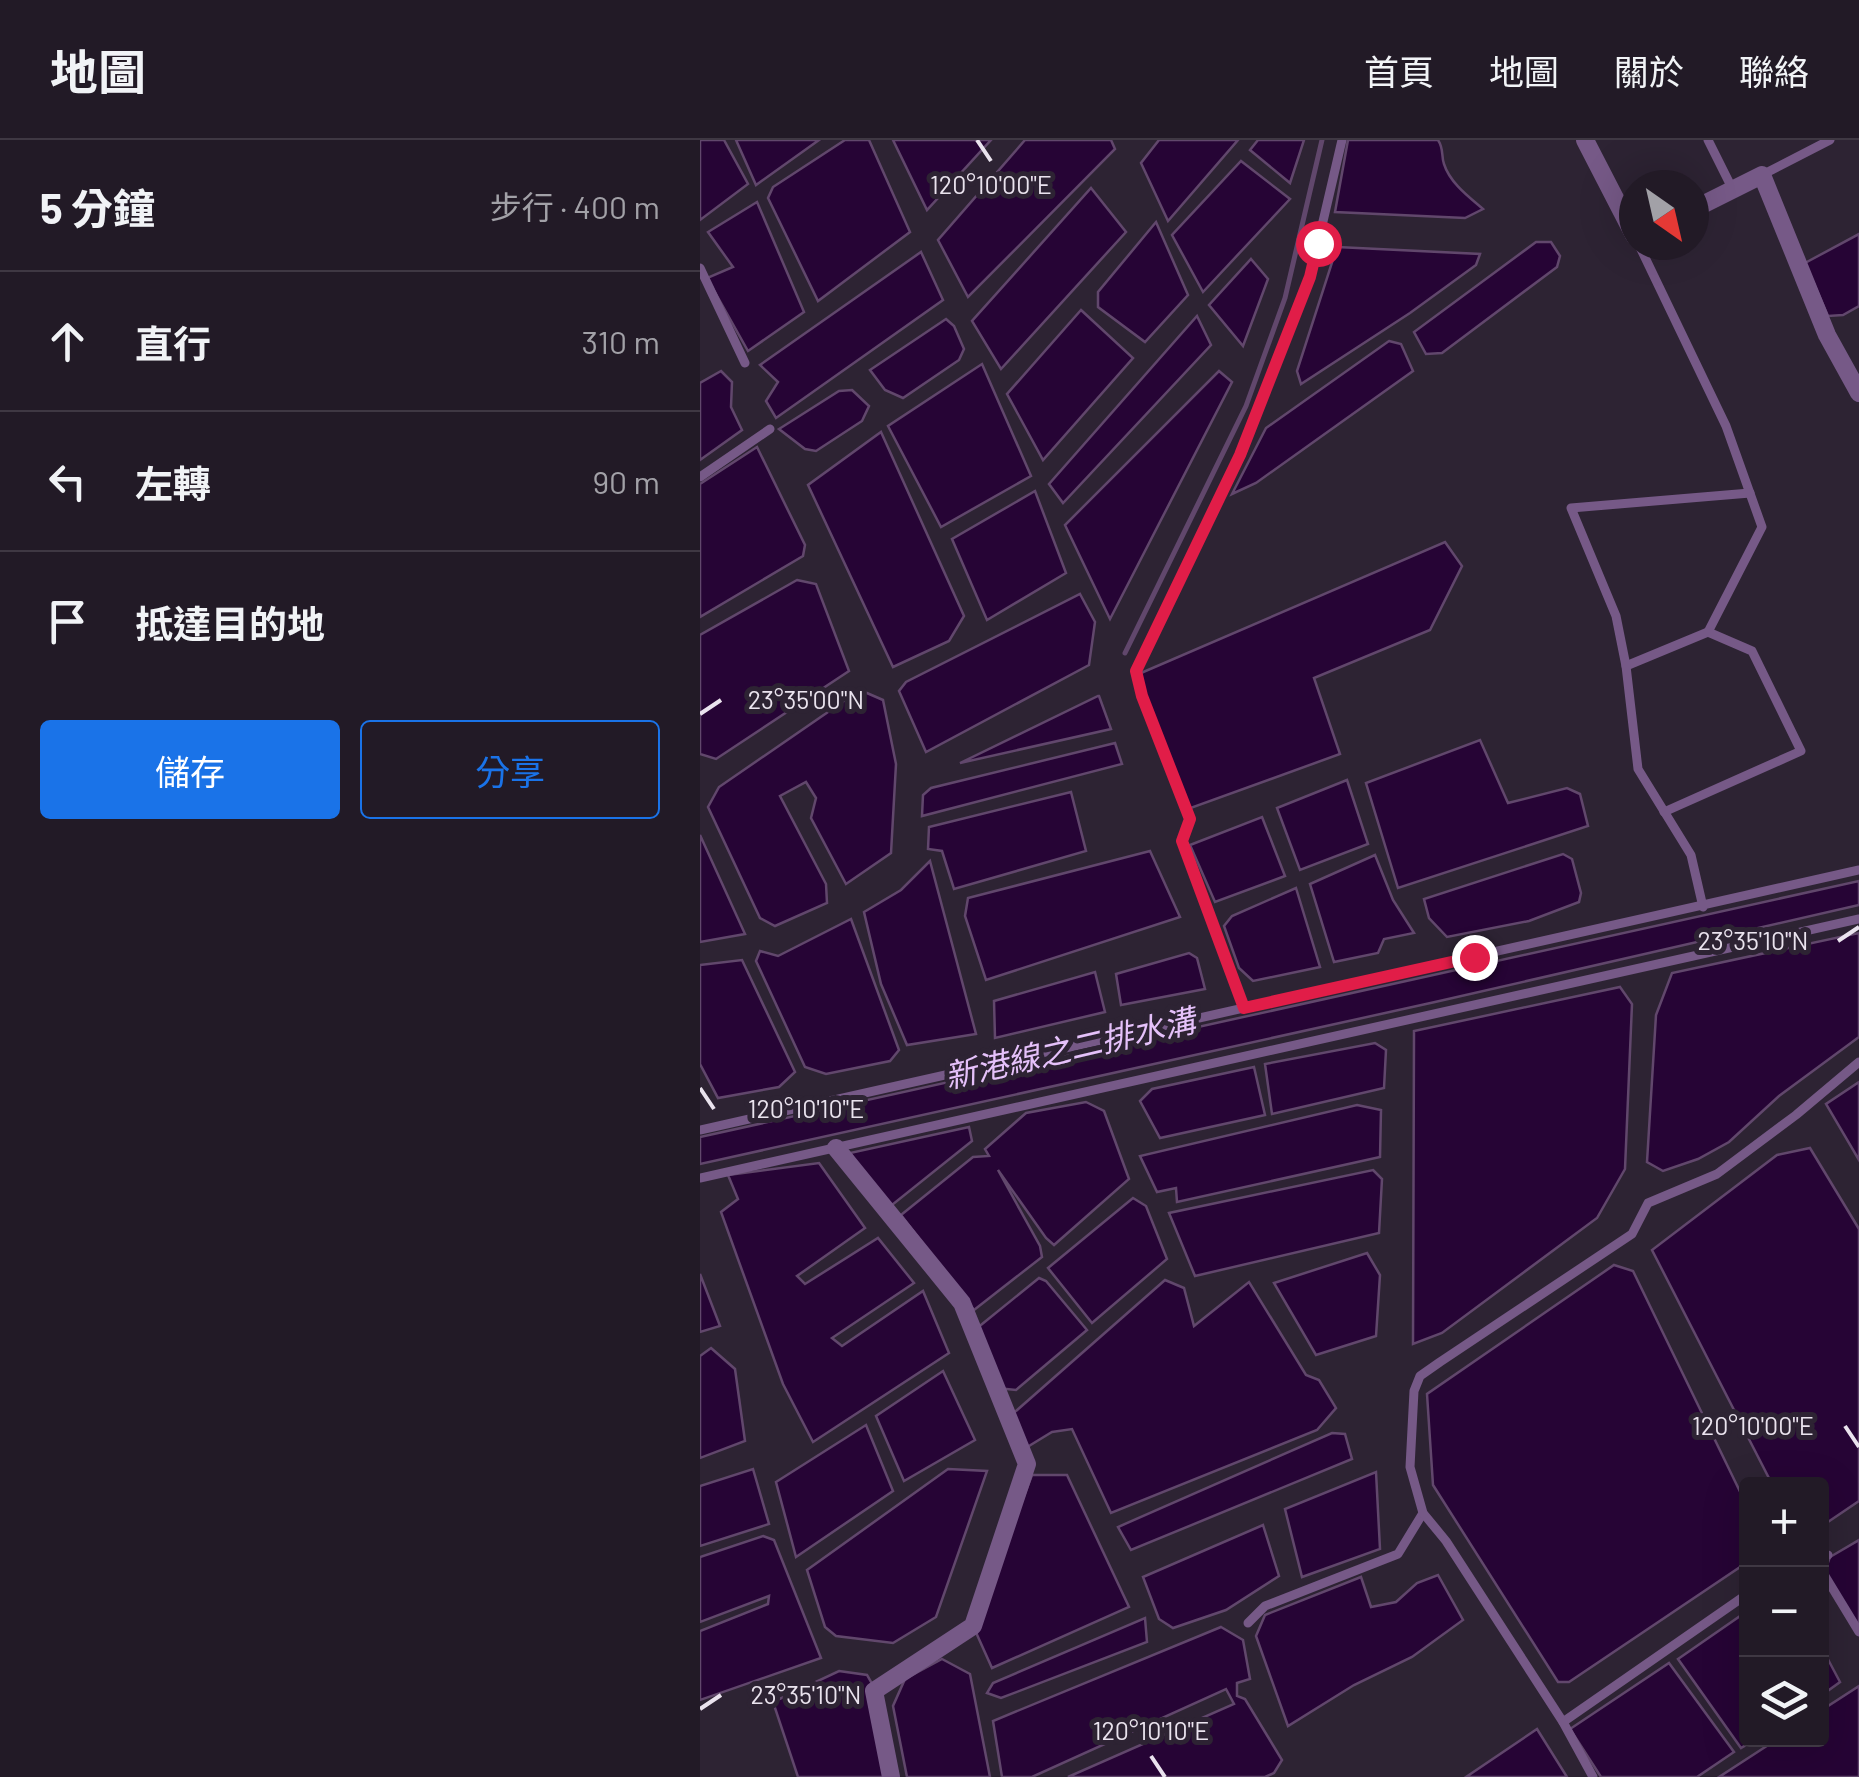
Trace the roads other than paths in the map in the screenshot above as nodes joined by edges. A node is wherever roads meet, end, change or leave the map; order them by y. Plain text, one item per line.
1 (1342, 140) edge
2 (1585, 140) edge
3 (1708, 140) edge
4 (1830, 140) edge
5 (1762, 175) junction
6 (1732, 190) junction
7 (1709, 202) edge
8 (1619, 206) edge
9 (1647, 260) edge
10 (700, 268) edge
11 (745, 363) dead end
12 (1859, 393) edge
13 (770, 428) dead end
14 (700, 477) edge
15 (1750, 493) junction
16 (1708, 632) junction
17 (1626, 666) junction
18 (1664, 812) junction
19 (1859, 870) edge
20 (1703, 907) junction
21 (1859, 920) edge
22 (1244, 1008) junction
23 (1859, 1062) edge
24 (700, 1130) edge
25 (836, 1148) junction
26 (700, 1178) edge
27 (1423, 1512) junction
28 (1829, 1583) edge
29 (1739, 1600) edge
30 (1248, 1623) dead end
31 (1859, 1632) edge
32 (1562, 1722) junction
33 (892, 1777) edge
34 (1593, 1777) edge

1 - 22 lane
2 - 8 street
3 - 6 lane
4 - 5 lane
5 - 6 street
5 - 12 street
6 - 7 street
9 - 15 lane
10 - 11 lane
13 - 14 lane
15 - 16 lane
15 - 17 lane
16 - 17 lane
16 - 18 lane
17 - 18 lane
18 - 20 lane
19 - 20 lane
20 - 22 lane
21 - 25 lane
22 - 24 lane
23 - 27 lane
25 - 26 lane
25 - 33 street
27 - 30 lane
27 - 32 lane
28 - 31 lane
29 - 32 lane
32 - 34 lane

